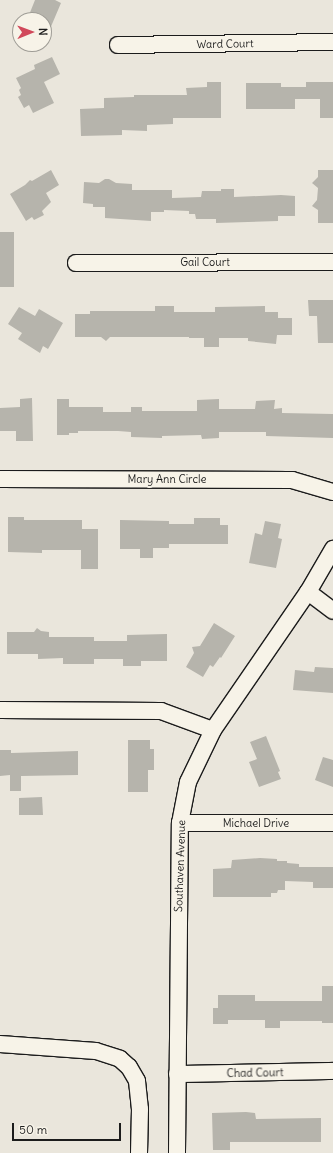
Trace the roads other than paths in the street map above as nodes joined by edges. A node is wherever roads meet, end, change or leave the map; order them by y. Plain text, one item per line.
1 (333, 42) edge
2 (118, 45) dead end
3 (333, 262) edge
4 (76, 263) dead end
5 (0, 479) edge
6 (333, 492) edge
7 (333, 549) edge
8 (308, 592) junction
9 (333, 612) edge
10 (0, 710) edge
11 (213, 730) junction
12 (180, 823) junction
13 (333, 823) edge
14 (0, 1044) edge
15 (333, 1071) edge
16 (177, 1074) junction
17 (139, 1153) edge
18 (176, 1153) edge

1 - 2 street, Ward Court
3 - 4 street, Gail Court
5 - 6 street, Mary Ann Circle
7 - 8 street, Southaven Avenue
8 - 9 street
8 - 11 street, Southaven Avenue
10 - 11 street
11 - 12 street, Southaven Avenue
12 - 13 street, Michael Drive
12 - 16 street, Southaven Avenue
14 - 17 street
15 - 16 street, Chad Court
16 - 18 street, Southaven Avenue

